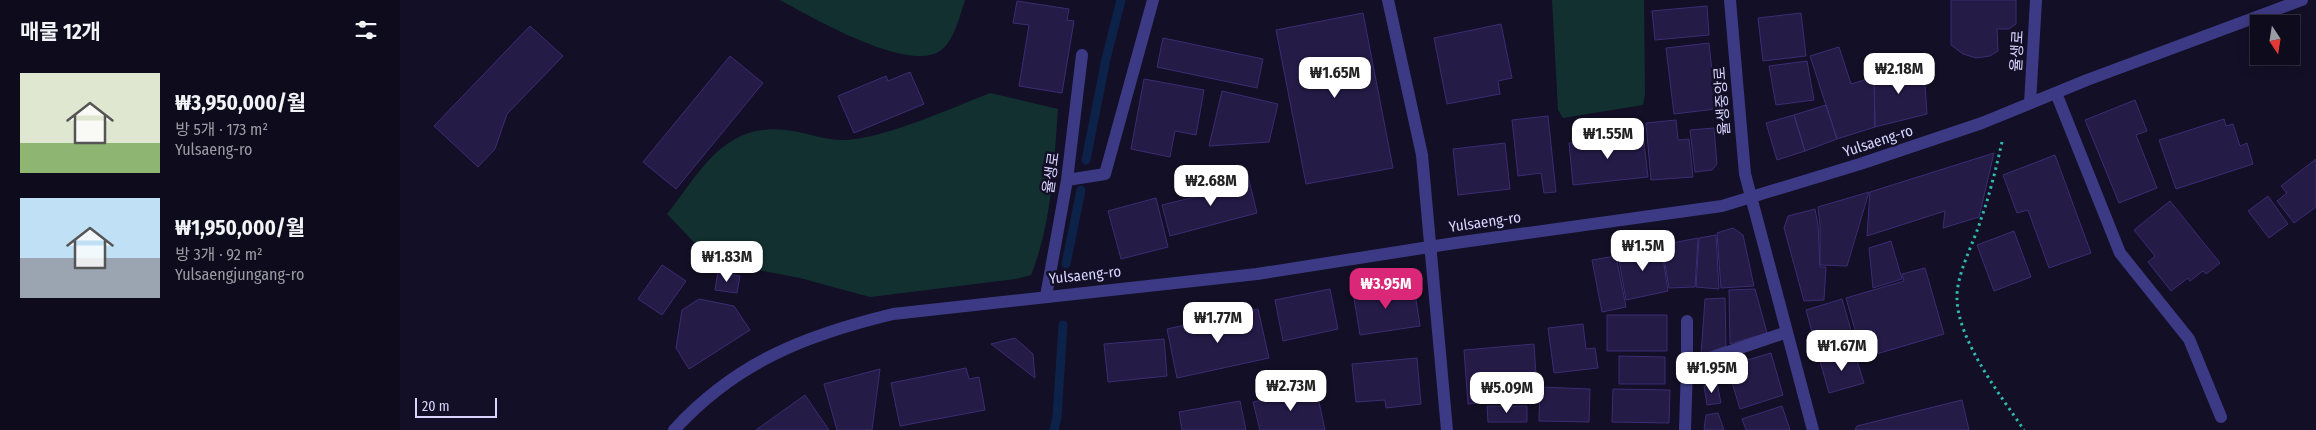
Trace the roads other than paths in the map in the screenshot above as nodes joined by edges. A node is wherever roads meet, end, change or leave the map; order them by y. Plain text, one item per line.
1 (1153, 0) edge
2 (1388, 0) edge
3 (1730, 0) edge
4 (2036, 0) edge
5 (2302, 0) edge
6 (1082, 55) dead end
7 (2056, 93) junction
8 (2030, 103) junction
9 (1067, 180) junction
10 (1753, 198) junction
11 (1430, 247) junction
12 (1046, 296) junction
13 (1687, 321) dead end
14 (1788, 332) junction
15 (1687, 366) junction
16 (2221, 417) dead end
17 (674, 430) edge
18 (1447, 430) edge
19 (1685, 430) edge
20 (1813, 430) edge

1 - 9 street
2 - 11 street
3 - 10 street, 율생중앙로
4 - 8 street, 율생로
5 - 7 street, Yulsaeng-ro
6 - 9 street, 율생로
7 - 8 street, Yulsaeng-ro
7 - 16 street
8 - 10 street, Yulsaeng-ro
9 - 12 street, 율생로
10 - 11 street, Yulsaeng-ro
10 - 14 street, 율생중앙로
11 - 12 street, Yulsaeng-ro
11 - 18 street
12 - 17 street, Yulsaeng-ro
13 - 15 street
14 - 15 street
14 - 20 street, 율생중앙로
15 - 19 street

